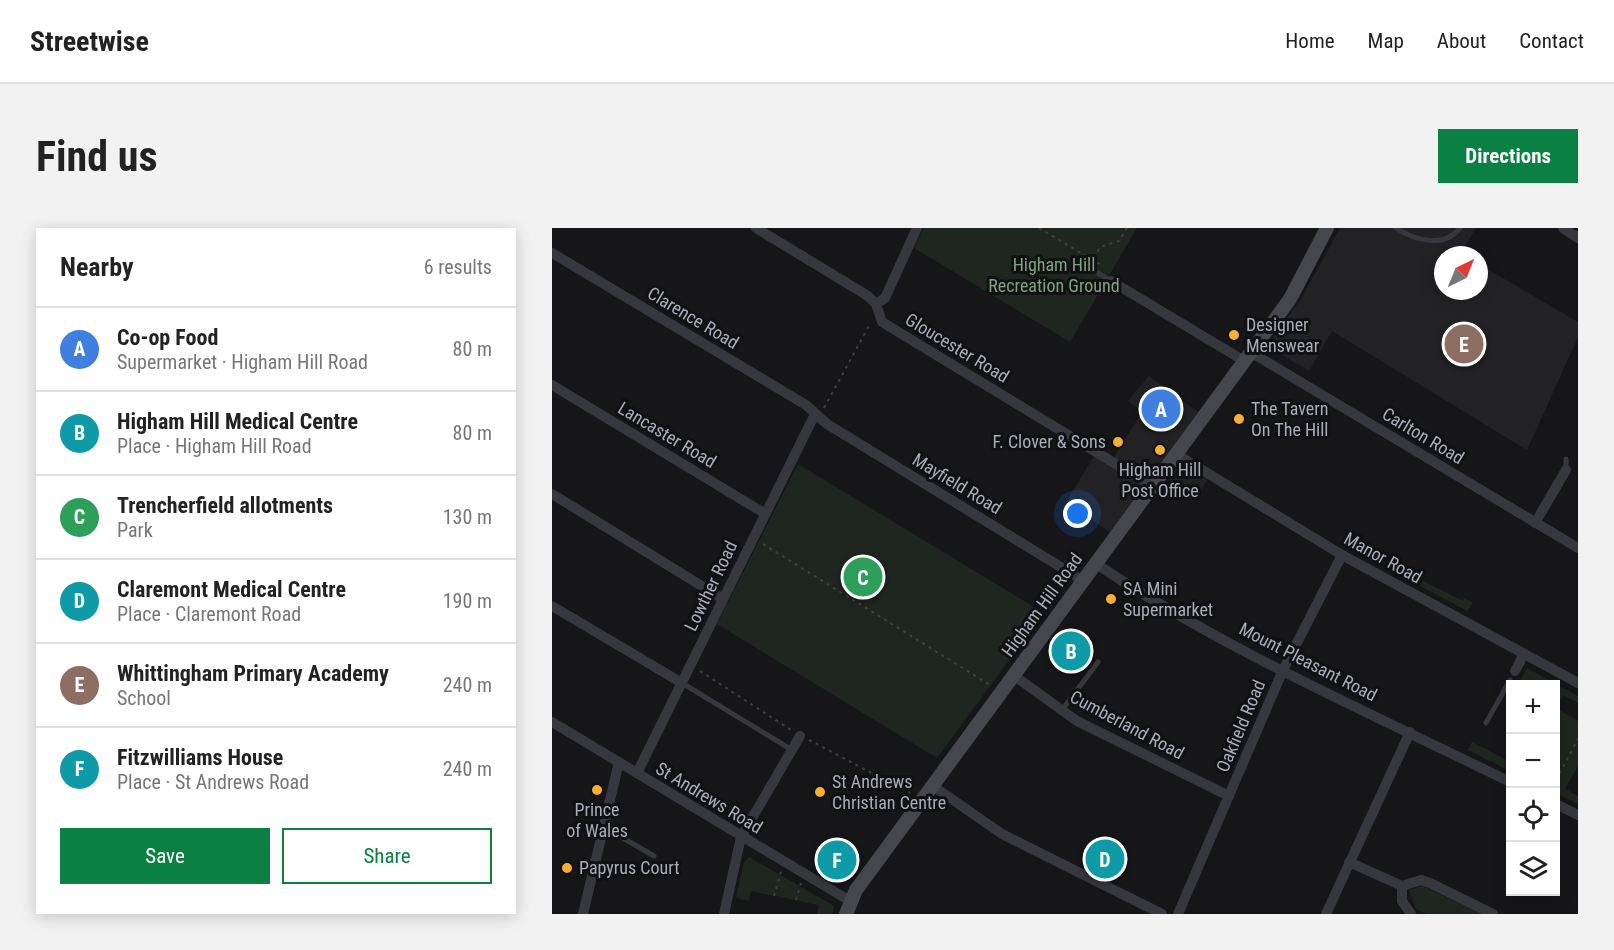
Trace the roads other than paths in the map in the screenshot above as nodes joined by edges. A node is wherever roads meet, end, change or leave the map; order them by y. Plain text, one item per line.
1 (756, 228) edge
2 (916, 228) edge
3 (1327, 228) edge
4 (1396, 228) edge
5 (1460, 228) edge
6 (1563, 228) edge
7 (1578, 238) edge
8 (552, 253) edge
9 (1098, 273) dead end
10 (1111, 281) joint
11 (876, 304) junction
12 (1249, 357) junction
13 (552, 385) edge
14 (818, 416) junction
15 (1176, 454) junction
16 (1566, 459) dead end
17 (1566, 470) joint
18 (1152, 486) junction
19 (552, 494) edge
20 (764, 513) junction
21 (1535, 523) junction
22 (1578, 548) edge
23 (1342, 555) junction
24 (1095, 563) junction
25 (1083, 580) junction
26 (723, 599) junction
27 (552, 606) edge
28 (1524, 654) junction
29 (1098, 662) dead end
30 (1283, 670) junction
31 (1013, 675) junction
32 (1512, 676) joint
33 (682, 682) junction
34 (1578, 683) edge
35 (1062, 710) junction
36 (552, 722) edge
37 (1486, 723) dead end
38 (1410, 732) junction
39 (800, 735) dead end
40 (792, 750) junction
41 (619, 762) junction
42 (637, 773) junction
43 (1506, 780) edge
44 (933, 786) junction
45 (1229, 796) junction
46 (1560, 806) edge
47 (1578, 815) edge
48 (604, 827) junction
49 (741, 837) junction
50 (654, 856) dead end
51 (1349, 861) junction
52 (1402, 886) junction
53 (848, 910) edge
54 (584, 914) edge
55 (724, 914) edge
56 (1162, 914) edge
57 (1178, 914) edge
58 (1326, 914) edge
59 (1411, 914) edge
60 (1493, 914) edge

1 - 11 street
2 - 11 street
3 - 12 street, Higham Hill Road
4 - 5 lane
6 - 7 street
8 - 14 street, Clarence Road
9 - 10 lane
10 - 12 street, Carlton Road
11 - 18 street, Gloucester Road
12 - 15 street, Higham Hill Road
12 - 21 street, Carlton Road
13 - 20 street, Lancaster Road
14 - 20 street, Lowther Road
14 - 25 street, Mayfield Road
15 - 18 street, Higham Hill Road
15 - 23 street, Manor Road
16 - 17 lane
17 - 21 street
18 - 24 street, Higham Hill Road
19 - 26 street
20 - 26 street, Lowther Road
21 - 22 street, Carlton Road
23 - 28 street, Manor Road
23 - 30 street, Oakfield Road
24 - 25 street, Higham Hill Road
24 - 30 street, Mount Pleasant Road
25 - 31 street, Higham Hill Road
26 - 33 street, Lowther Road
27 - 33 street
28 - 32 street
28 - 34 street, Manor Road
29 - 35 lane
30 - 38 street, Mount Pleasant Road
30 - 45 street, Oakfield Road
31 - 35 street, Cumberland Road
31 - 44 street, Higham Hill Road
32 - 37 lane
33 - 40 lane
33 - 42 street, Lowther Road
35 - 45 street, Cumberland Road
36 - 41 street, St Andrews Road
38 - 43 street, Mount Pleasant Road
38 - 51 street
39 - 40 street
40 - 49 street
41 - 42 street, St Andrews Road
41 - 48 street
42 - 49 street, St Andrews Road
44 - 53 street, Higham Hill Road
44 - 56 street
45 - 57 street, Oakfield Road
46 - 47 street
48 - 50 lane
48 - 54 street
49 - 53 street, St Andrews Road
49 - 55 street
51 - 52 street
51 - 58 street
52 - 59 street
52 - 60 street

